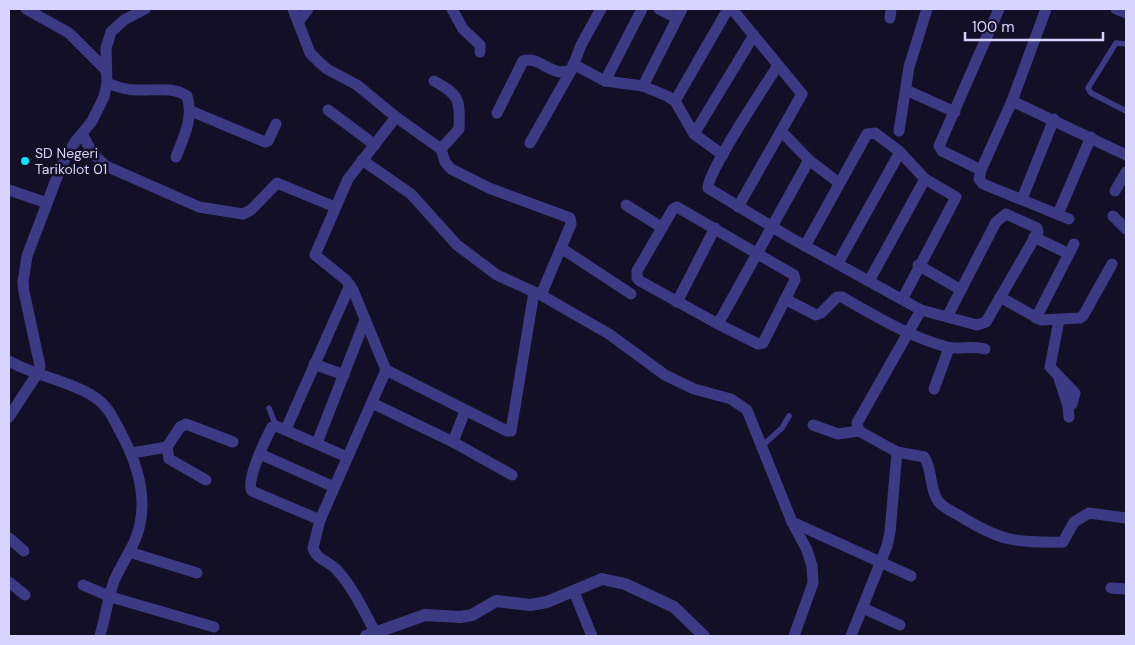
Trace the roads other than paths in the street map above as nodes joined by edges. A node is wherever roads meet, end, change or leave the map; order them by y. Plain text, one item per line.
1 (26, 9) edge
2 (145, 9) edge
3 (293, 9) edge
4 (308, 9) edge
5 (452, 9) edge
6 (601, 9) edge
7 (642, 9) edge
8 (659, 9) edge
9 (728, 9) edge
10 (732, 9) edge
11 (927, 9) edge
12 (999, 9) edge
13 (1046, 9) edge
14 (1116, 9) edge
15 (1126, 13) edge
16 (680, 14) edge
17 (299, 21) junction
18 (754, 35) junction
19 (1126, 44) edge
20 (480, 52) dead end
21 (778, 64) junction
22 (572, 66) junction
23 (106, 70) junction
24 (434, 81) dead end
25 (605, 81) junction
26 (107, 83) junction
27 (643, 86) junction
28 (906, 90) junction
29 (675, 101) junction
30 (1012, 101) junction
31 (1126, 109) edge
32 (328, 110) dead end
33 (191, 111) junction
34 (955, 112) junction
35 (497, 113) dead end
36 (396, 117) junction
37 (1054, 119) junction
38 (276, 124) dead end
39 (898, 131) dead end
40 (782, 132) junction
41 (82, 134) junction
42 (694, 134) junction
43 (1091, 137) junction
44 (530, 143) dead end
45 (375, 145) junction
46 (440, 148) junction
47 (900, 152) junction
48 (723, 155) junction
49 (1126, 155) edge
50 (176, 157) dead end
51 (362, 160) junction
52 (809, 160) junction
53 (981, 170) junction
54 (1126, 172) edge
55 (924, 178) junction
56 (839, 183) junction
57 (9, 190) edge
58 (1115, 191) dead end
59 (1022, 199) junction
60 (47, 203) junction
61 (626, 205) dead end
62 (335, 207) junction
63 (738, 207) junction
64 (1058, 214) junction
65 (1113, 216) dead end
66 (1069, 219) dead end
67 (661, 228) junction
68 (715, 228) junction
69 (1126, 229) edge
70 (1034, 237) junction
71 (766, 239) junction
72 (806, 246) junction
73 (561, 248) junction
74 (838, 262) junction
75 (1112, 264) dead end
76 (918, 265) junction
77 (869, 281) junction
78 (350, 285) junction
79 (961, 290) junction
80 (538, 294) junction
81 (631, 294) dead end
82 (1000, 297) junction
83 (903, 298) junction
84 (785, 299) junction
85 (677, 302) junction
86 (947, 317) junction
87 (1036, 318) junction
88 (366, 320) junction
89 (914, 322) junction
90 (718, 324) junction
91 (1059, 325) junction
92 (950, 348) junction
93 (986, 349) dead end
94 (9, 361) edge
95 (314, 364) junction
96 (386, 370) junction
97 (38, 374) junction
98 (344, 375) junction
99 (934, 389) dead end
100 (372, 403) junction
101 (268, 408) dead end
102 (465, 411) junction
103 (10, 412) edge
104 (1069, 412) dead end
105 (789, 416) dead end
106 (813, 425) dead end
107 (281, 427) junction
108 (859, 431) junction
109 (233, 442) dead end
110 (453, 442) junction
111 (317, 444) junction
112 (762, 446) junction
113 (167, 447) junction
114 (897, 452) junction
115 (132, 453) junction
116 (260, 454) junction
117 (347, 457) junction
118 (512, 474) dead end
119 (206, 480) dead end
120 (334, 487) junction
121 (1126, 518) edge
122 (320, 520) junction
123 (792, 522) junction
124 (9, 538) edge
125 (24, 550) dead end
126 (129, 552) junction
127 (881, 563) junction
128 (197, 573) dead end
129 (911, 576) dead end
130 (9, 582) edge
131 (83, 585) dead end
132 (1111, 588) dead end
133 (1126, 589) edge
134 (574, 592) junction
135 (25, 595) dead end
136 (110, 597) junction
137 (863, 608) junction
138 (900, 625) dead end
139 (214, 627) dead end
140 (372, 635) edge
141 (100, 636) edge
142 (592, 636) edge
143 (704, 636) edge
144 (794, 636) edge
145 (851, 636) edge

1 - 23 street
2 - 23 street
3 - 17 street
4 - 17 street
5 - 20 street
6 - 22 street
7 - 25 street
8 - 16 street
9 - 29 street
10 - 18 street
11 - 28 street
12 - 34 street
13 - 30 street
14 - 15 street
16 - 27 street
17 - 36 street
18 - 21 street
18 - 42 street
19 - 31 lane
21 - 40 street
21 - 48 street
22 - 25 street
22 - 35 street
22 - 44 street
23 - 26 street
24 - 46 street
25 - 27 street
26 - 33 street
26 - 41 street
27 - 29 street
28 - 34 street
28 - 39 street
29 - 42 street
30 - 37 street
30 - 53 street
32 - 45 street
33 - 38 street
33 - 50 street
34 - 53 street
36 - 45 street
36 - 46 street
37 - 43 street
37 - 59 street
40 - 52 street
40 - 63 street
41 - 60 street
41 - 62 street
42 - 48 street
43 - 49 street
43 - 64 street
45 - 51 street
46 - 73 street
47 - 55 street
47 - 56 street
47 - 74 street
48 - 63 street
51 - 62 street
51 - 80 street
52 - 56 street
52 - 71 street
53 - 59 street
54 - 58 street
55 - 76 street
55 - 77 street
56 - 72 street
57 - 60 street
59 - 64 street
60 - 97 street
61 - 67 street
62 - 78 street
63 - 71 street
64 - 66 street
65 - 69 street
67 - 68 street
67 - 85 street
68 - 71 street
68 - 85 street
70 - 79 street
70 - 82 street
70 - 87 street
71 - 72 street
71 - 84 street
71 - 90 street
72 - 74 street
73 - 80 street
73 - 81 street
74 - 77 street
75 - 91 street
76 - 79 street
76 - 83 street
77 - 83 street
78 - 88 street
78 - 95 street
79 - 86 street
80 - 102 street
80 - 112 street
82 - 86 street
82 - 87 street
83 - 89 street
84 - 89 street
84 - 90 street
85 - 90 street
86 - 89 street
87 - 91 street
88 - 96 street
88 - 98 street
89 - 92 street
89 - 108 street
91 - 104 street
92 - 93 street
92 - 99 street
94 - 97 street
95 - 98 street
95 - 107 street
96 - 100 street
96 - 102 street
97 - 103 street
97 - 115 street
98 - 111 street
100 - 110 street
100 - 117 street
101 - 107 lane
102 - 110 street
105 - 112 lane
106 - 108 street
107 - 111 street
107 - 116 street
108 - 114 street
109 - 113 street
110 - 118 street
111 - 117 street
112 - 123 street
113 - 115 street
113 - 119 street
114 - 121 street
114 - 127 street
115 - 126 street
116 - 120 street
116 - 122 street
117 - 120 street
120 - 122 street
122 - 140 street
123 - 127 street
123 - 144 street
124 - 125 street
126 - 128 street
126 - 136 street
127 - 129 street
127 - 137 street
130 - 135 street
131 - 136 street
132 - 133 street
134 - 140 street
134 - 142 street
134 - 143 street
136 - 139 street
136 - 141 street
137 - 138 street
137 - 145 street

